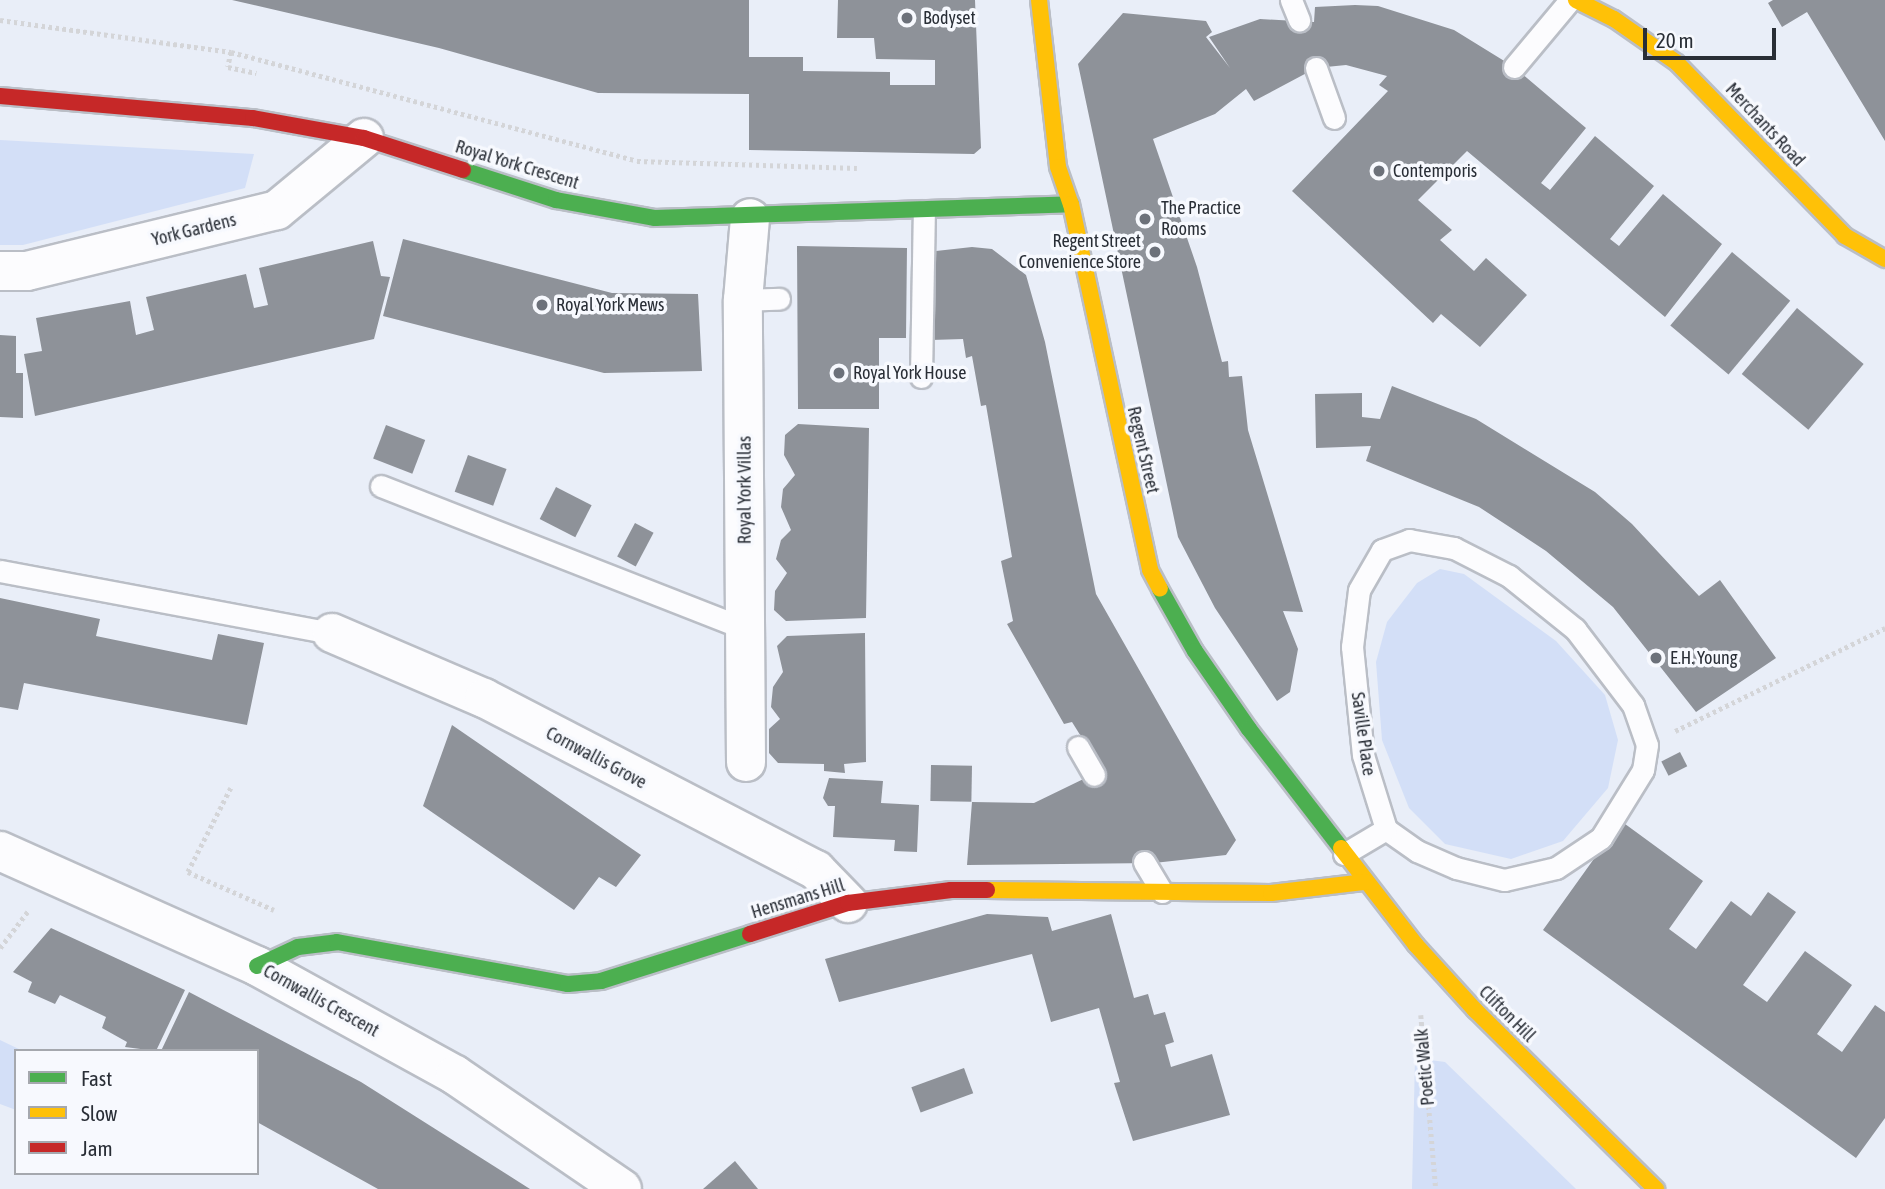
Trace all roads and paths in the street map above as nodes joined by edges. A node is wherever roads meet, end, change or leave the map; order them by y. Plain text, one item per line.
1 (1039, 0) edge
2 (1570, 0) edge
3 (1576, 0) edge
4 (0, 20) edge
5 (1514, 67) dead end
6 (1317, 68) dead end
7 (0, 96) edge
8 (1334, 118) dead end
9 (364, 138) junction
10 (864, 168) dead end
11 (1071, 204) junction
12 (924, 211) junction
13 (750, 218) junction
14 (1885, 259) edge
15 (0, 271) edge
16 (921, 377) dead end
17 (381, 486) dead end
18 (0, 571) edge
19 (1885, 628) edge
20 (746, 629) junction
21 (332, 633) joint
22 (1647, 745) junction
23 (1078, 747) dead end
24 (746, 762) dead end
25 (1094, 775) dead end
26 (231, 788) dead end
27 (1386, 828) junction
28 (0, 851) edge
29 (1344, 854) junction
30 (1144, 862) dead end
31 (1365, 883) junction
32 (1162, 892) junction
33 (848, 903) junction
34 (280, 913) dead end
35 (257, 966) junction
36 (1421, 1011) dead end
37 (622, 1189) edge
38 (1436, 1189) edge
39 (1656, 1189) edge

1 - 11 street, Regent Street
2 - 5 lane
3 - 14 street, Merchants Road
4 - 10 path, Royal York Crescent
6 - 8 lane
7 - 9 street, Royal York Crescent
9 - 13 street, Royal York Crescent
9 - 15 street, York Gardens
11 - 12 street, Royal York Crescent
11 - 29 street, Regent Street
12 - 13 street, Royal York Crescent
12 - 16 lane
13 - 20 street, Royal York Villas
17 - 20 lane
18 - 21 lane
19 - 22 path
20 - 24 street, Royal York Villas
21 - 33 street, Cornwallis Grove
22 - 27 lane
22 - 27 lane, Saville Place
23 - 25 lane
26 - 34 path
27 - 29 lane
28 - 35 street, Cornwallis Crescent
29 - 31 street, Clifton Hill
30 - 32 lane
31 - 32 street, Hensmans Hill
31 - 39 street, Clifton Hill
32 - 33 street, Hensmans Hill
33 - 35 street, Hensmans Hill
35 - 37 street, Cornwallis Crescent
36 - 38 path, Poetic Walk

